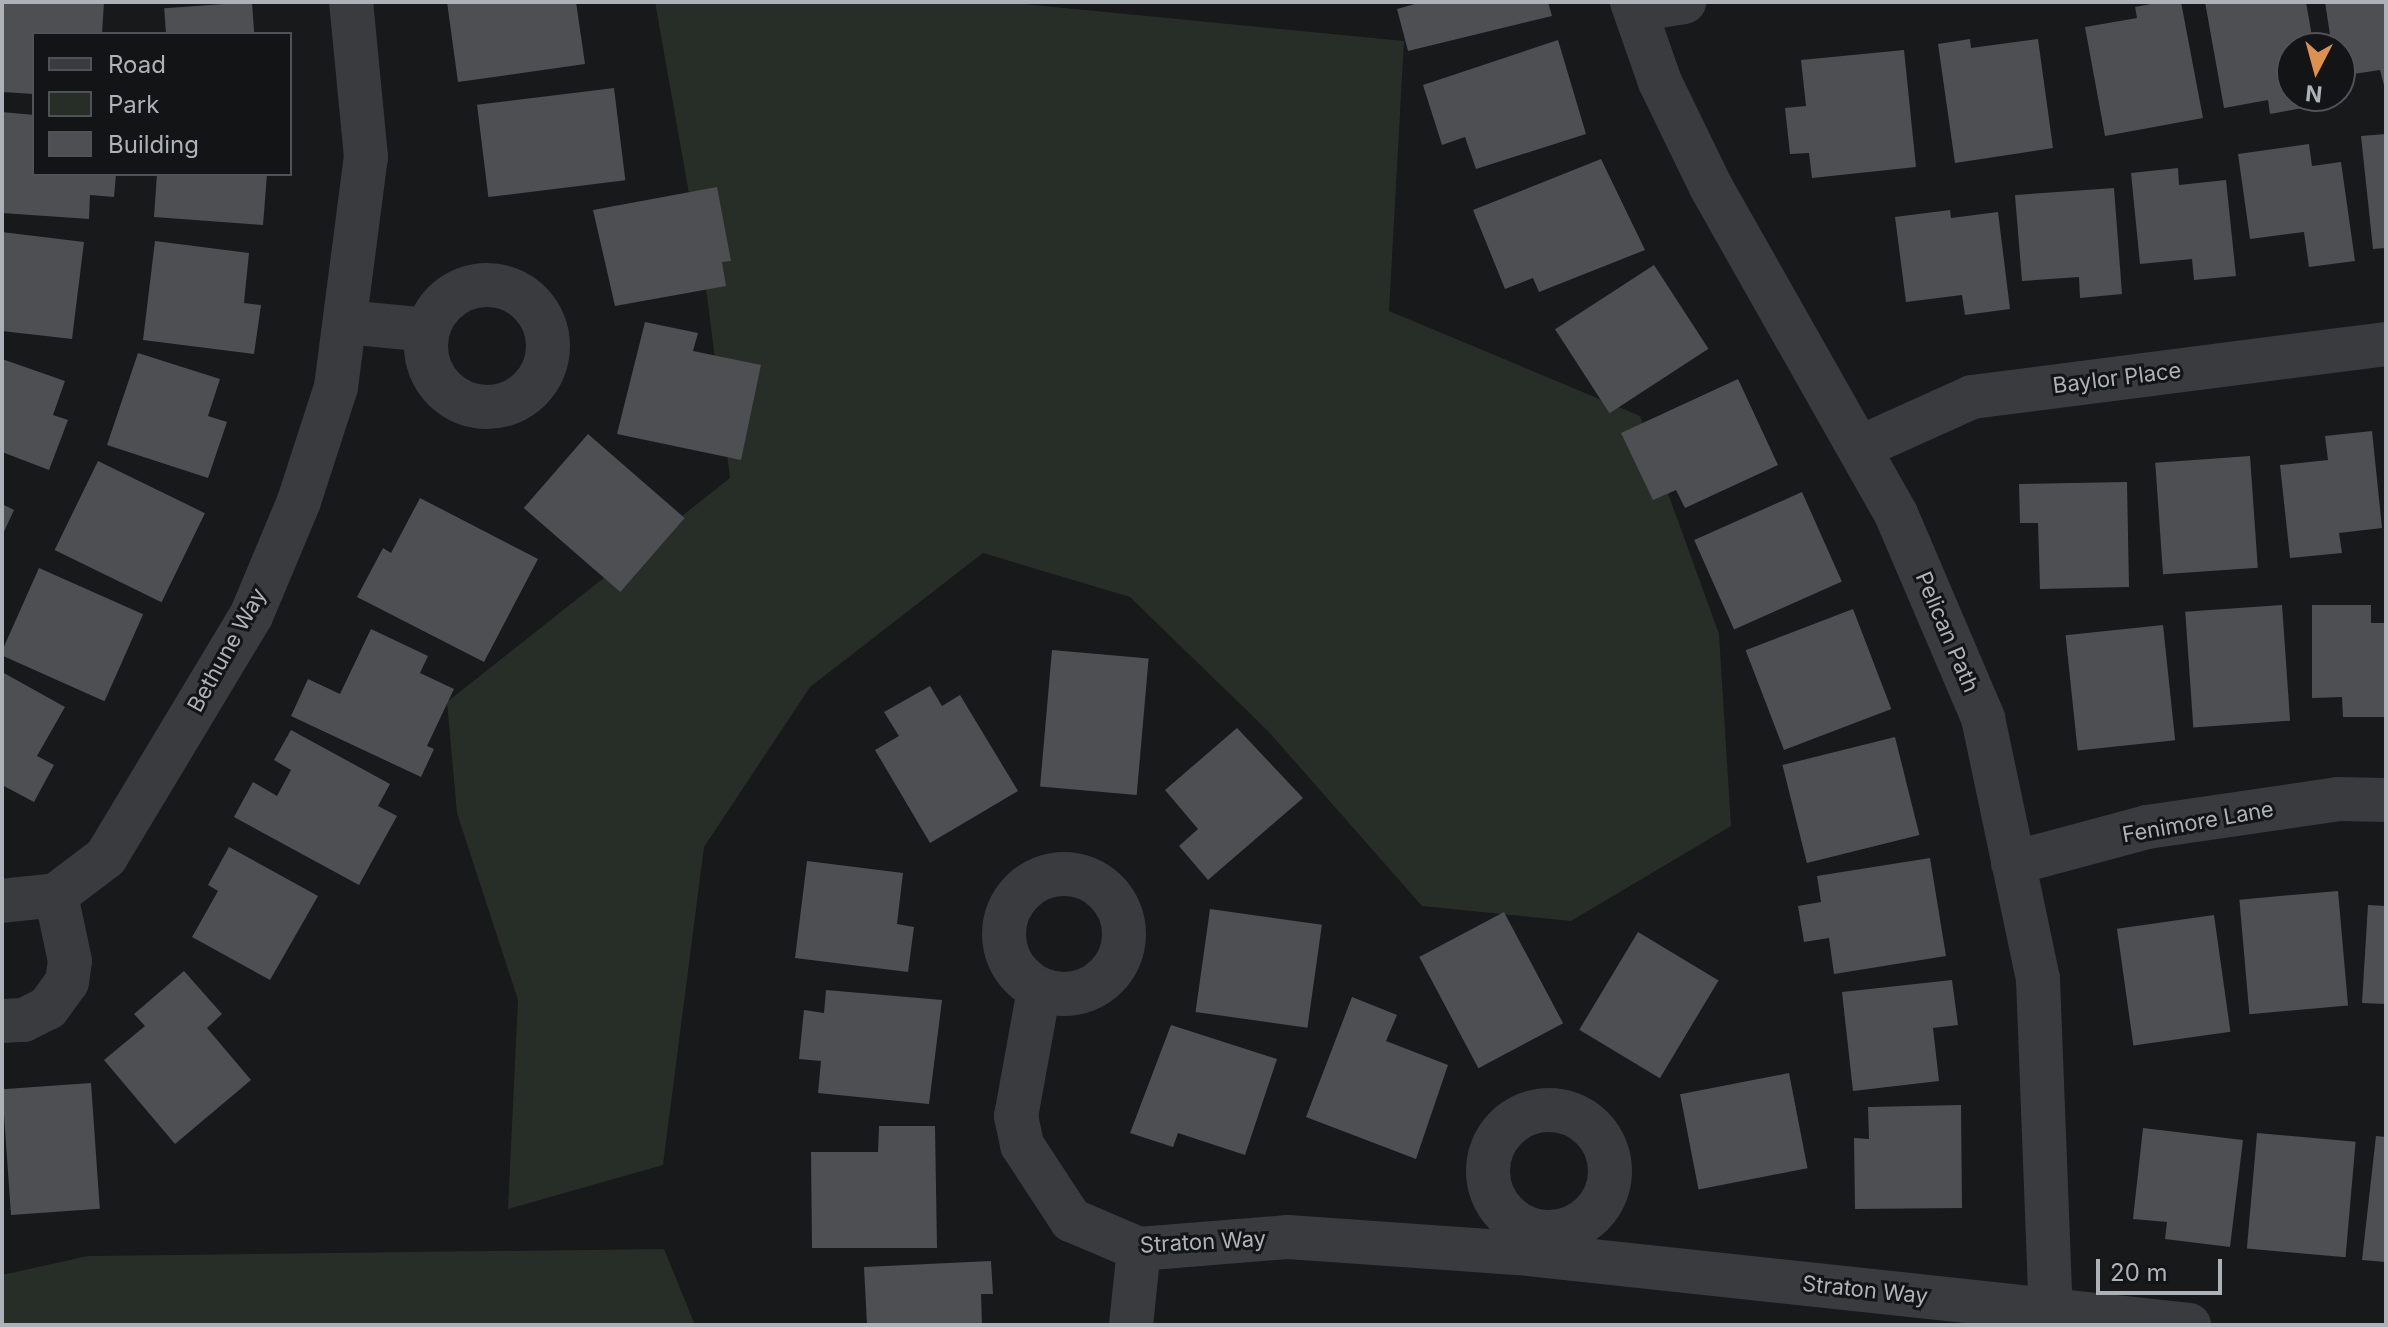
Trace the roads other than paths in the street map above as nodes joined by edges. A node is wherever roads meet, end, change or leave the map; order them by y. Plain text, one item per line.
1 (351, 2) edge
2 (1684, 2) edge
3 (1633, 6) edge
4 (345, 322) junction
5 (428, 330) dead end
6 (2386, 344) edge
7 (1859, 448) junction
8 (2386, 800) edge
9 (2013, 863) junction
10 (56, 895) junction
11 (2, 901) edge
12 (1039, 990) dead end
13 (2, 1021) edge
14 (1139, 1249) junction
15 (2047, 1317) edge
16 (1131, 1325) edge
17 (2189, 1325) edge

1 - 4 street, Bethune Way
2 - 3 street
3 - 7 street, Pelican Path
4 - 5 street
4 - 10 street, Bethune Way
6 - 7 street, Baylor Place
7 - 9 street, Pelican Path
8 - 9 street, Fenimore Lane
9 - 15 street, Pelican Path
10 - 11 street
10 - 13 street
12 - 14 street, Straton Way
14 - 15 street, Straton Way
14 - 16 street
15 - 17 street, Straton Way

